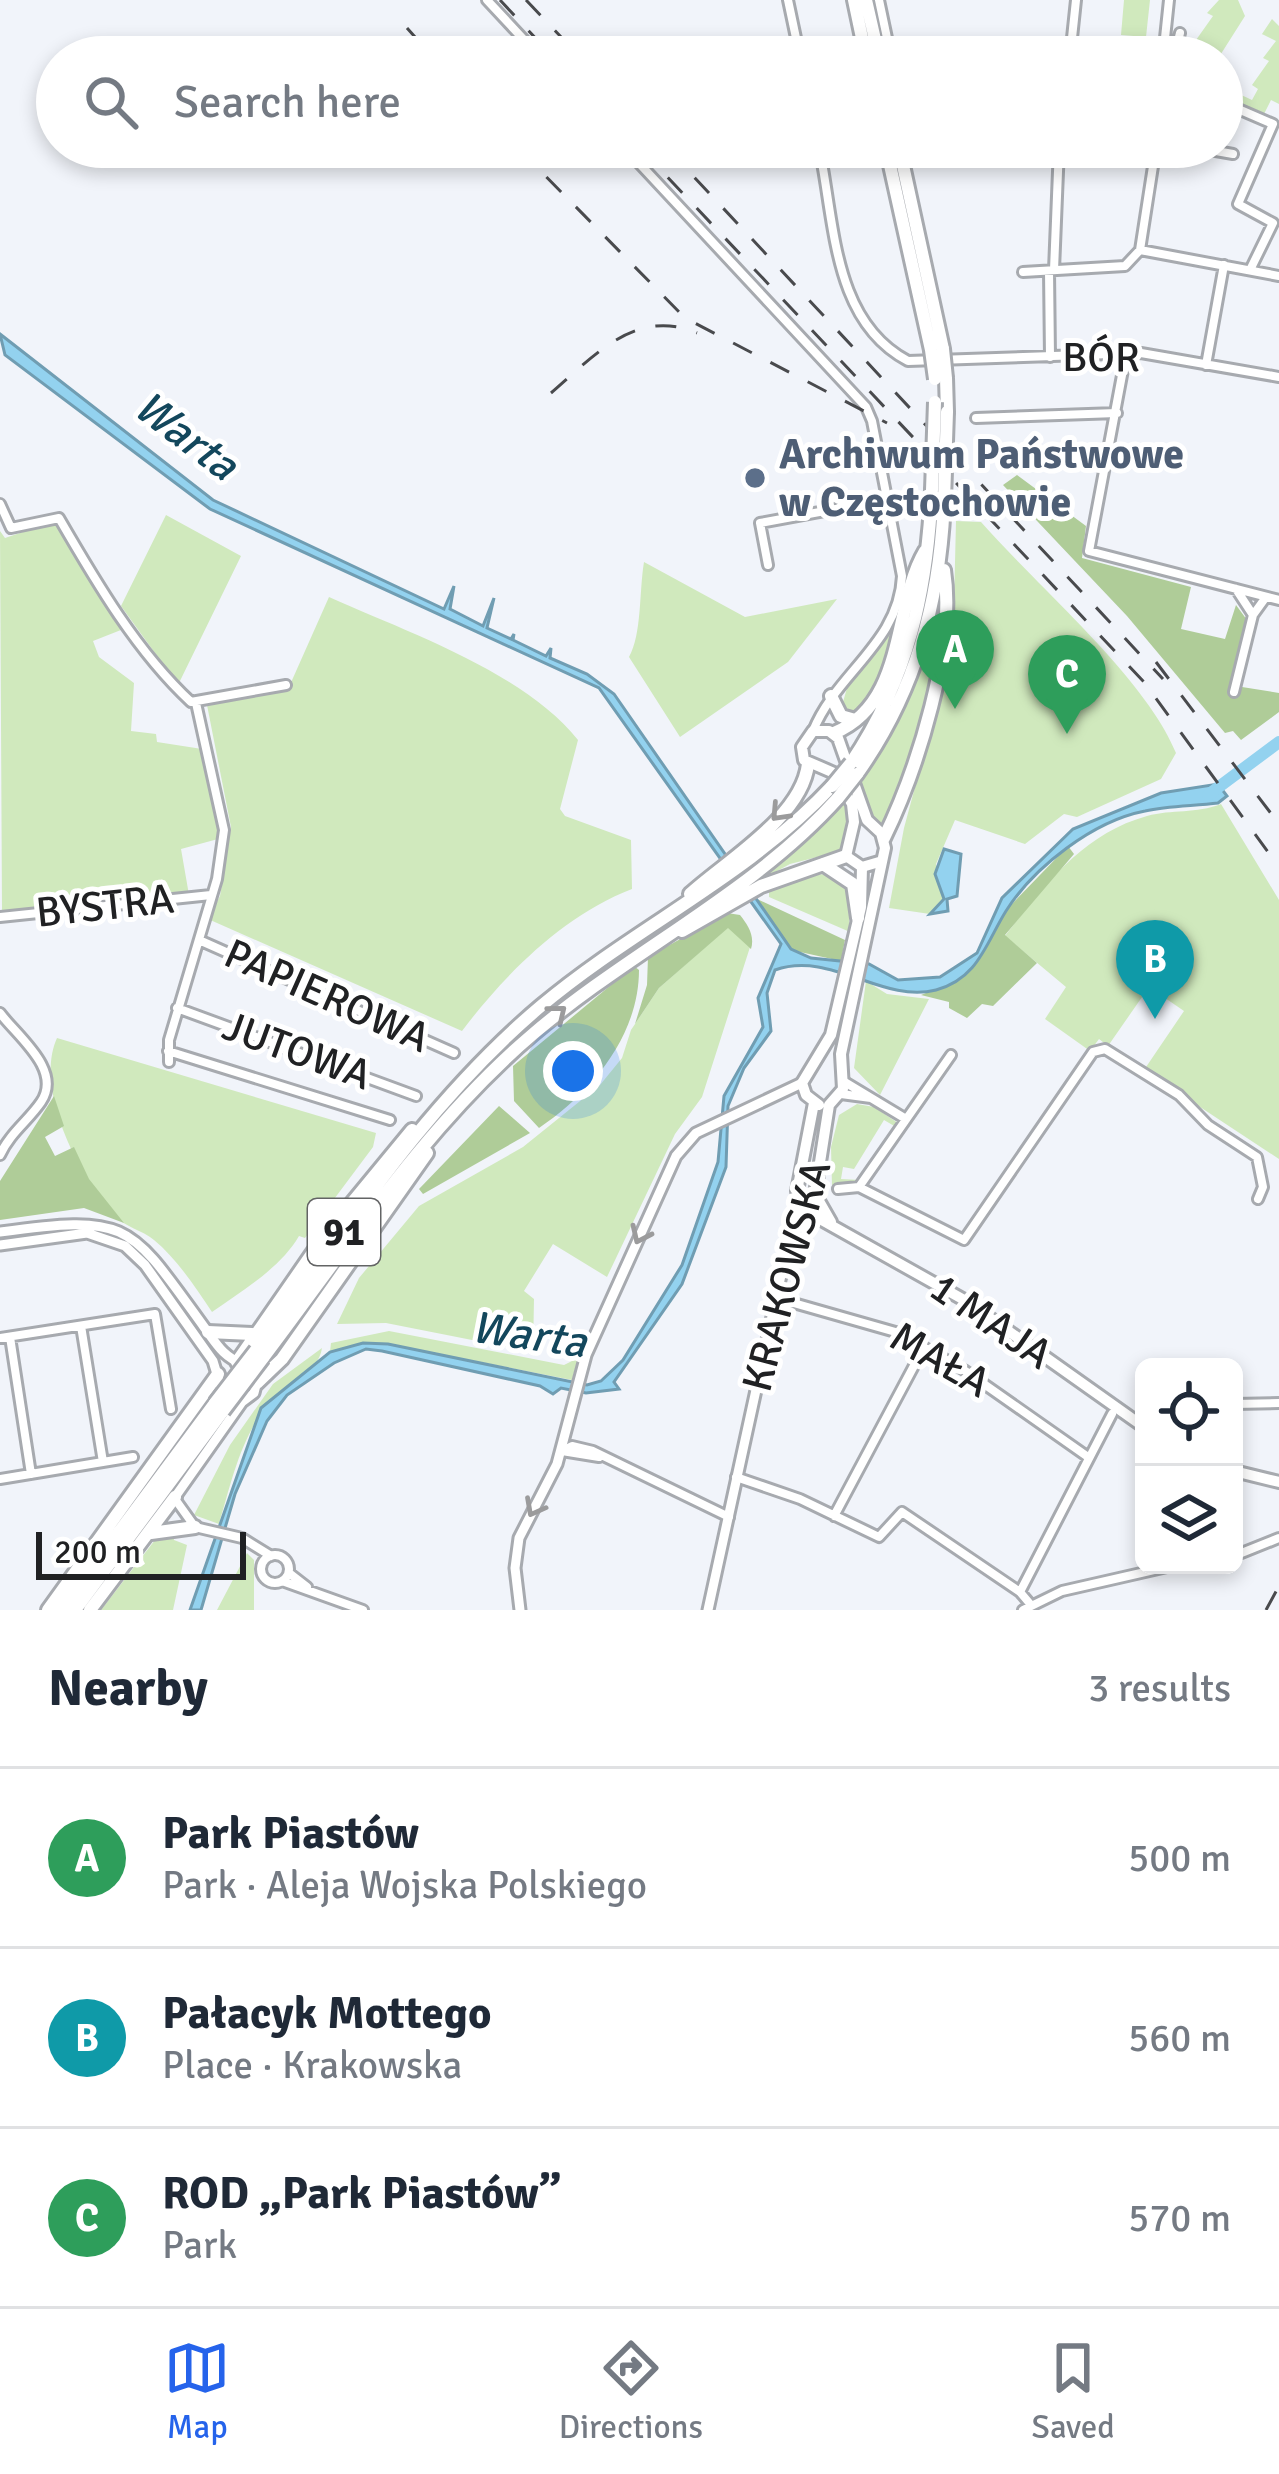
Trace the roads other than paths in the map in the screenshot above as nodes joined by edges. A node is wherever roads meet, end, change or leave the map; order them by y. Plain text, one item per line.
1 (488, 0) edge
2 (788, 0) edge
3 (854, 0) edge
4 (866, 0) edge
5 (879, 0) edge
6 (1076, 0) edge
7 (1169, 0) edge
8 (1180, 33) dead end
9 (521, 36) edge
10 (796, 36) edge
11 (862, 36) edge
12 (874, 36) edge
13 (887, 36) edge
14 (1072, 36) edge
15 (1165, 36) edge
16 (1179, 36) edge
17 (1243, 111) edge
18 (644, 168) edge
19 (823, 168) edge
20 (891, 168) edge
21 (903, 168) edge
22 (1056, 168) edge
23 (1153, 168) edge
24 (1140, 250) junction
25 (1224, 265) junction
26 (1251, 268) junction
27 (1052, 270) junction
28 (1023, 272) dead end
29 (1279, 276) edge
30 (937, 350) junction
31 (1126, 354) junction
32 (1050, 357) junction
33 (1206, 365) junction
34 (1279, 377) edge
35 (940, 378) junction
36 (1117, 413) junction
37 (976, 418) dead end
38 (890, 499) junction
39 (0, 504) edge
40 (929, 545) junction
41 (940, 557) junction
42 (769, 565) dead end
43 (1236, 590) junction
44 (1266, 597) junction
45 (1279, 600) edge
46 (1252, 615) junction
47 (286, 685) dead end
48 (1234, 692) dead end
49 (827, 702) junction
50 (196, 703) junction
51 (855, 720) junction
52 (824, 731) junction
53 (808, 764) junction
54 (854, 768) junction
55 (884, 838) junction
56 (846, 856) junction
57 (879, 862) junction
58 (744, 864) junction
59 (823, 864) junction
60 (862, 867) junction
61 (724, 885) junction
62 (211, 896) junction
63 (0, 917) edge
64 (858, 918) junction
65 (661, 928) junction
66 (199, 940) junction
67 (858, 950) junction
68 (851, 985) junction
69 (177, 1008) junction
70 (0, 1013) edge
71 (4, 1025) edge
72 (454, 1053) dead end
73 (951, 1055) dead end
74 (814, 1067) junction
75 (841, 1082) junction
76 (802, 1083) junction
77 (416, 1096) dead end
78 (814, 1103) junction
79 (829, 1105) junction
80 (433, 1115) junction
81 (907, 1119) junction
82 (390, 1120) dead end
83 (430, 1140) junction
84 (0, 1155) edge
85 (860, 1187) junction
86 (838, 1189) dead end
87 (815, 1194) junction
88 (1258, 1199) dead end
89 (802, 1209) junction
90 (832, 1224) junction
91 (0, 1232) edge
92 (0, 1245) edge
93 (776, 1298) junction
94 (82, 1326) junction
95 (208, 1332) junction
96 (252, 1334) junction
97 (5, 1338) edge
98 (924, 1346) junction
99 (259, 1354) junction
100 (237, 1362) junction
101 (218, 1374) junction
102 (257, 1383) junction
103 (242, 1402) junction
104 (1279, 1403) edge
105 (1243, 1404) edge
106 (219, 1407) junction
107 (170, 1409) dead end
108 (1112, 1414) dead end
109 (1135, 1421) edge
110 (562, 1451) junction
111 (134, 1457) dead end
112 (1088, 1457) junction
113 (103, 1462) junction
114 (1243, 1473) edge
115 (31, 1474) junction
116 (736, 1477) junction
117 (0, 1479) edge
118 (1279, 1482) edge
119 (176, 1497) junction
120 (835, 1516) junction
121 (729, 1517) junction
122 (198, 1528) junction
123 (145, 1537) junction
124 (1279, 1538) edge
125 (1243, 1552) edge
126 (267, 1559) junction
127 (1135, 1573) edge
128 (285, 1577) junction
129 (1020, 1592) junction
130 (1027, 1608) edge
131 (48, 1610) edge
132 (61, 1610) edge
133 (74, 1610) edge
134 (90, 1610) edge
135 (363, 1610) edge
136 (520, 1610) edge
137 (709, 1610) edge

1 - 9 street
2 - 10 street
3 - 11 main road
4 - 12 main road
5 - 13 street
6 - 14 street
7 - 15 street
8 - 16 street
17 - 26 street
18 - 38 street
19 - 32 street, BÓR
20 - 30 main road, 91
21 - 30 main road, 91
22 - 27 street
23 - 24 street
24 - 25 street
24 - 27 street
25 - 26 street
25 - 33 street
26 - 29 street
27 - 28 street
27 - 32 street
30 - 35 main road, 91, bridge
31 - 32 street, BÓR
31 - 33 street, BÓR
31 - 36 street
33 - 34 street, BÓR
35 - 40 main road, 91, bridge
35 - 41 main road, 91, bridge
36 - 37 street
36 - 43 street
38 - 42 street
38 - 49 street
39 - 50 street
40 - 51 main road
40 - 54 main road, 91
41 - 54 main road, 91
41 - 55 main road
43 - 44 street
43 - 46 street
44 - 45 street
44 - 46 street
46 - 48 street
47 - 50 street
49 - 51 main road
49 - 52 street
50 - 62 street
51 - 52 main road
52 - 53 main road
52 - 55 main road
53 - 56 main road
53 -> 58 main road
54 - 58 main road, 91, bridge
55 - 57 main road
56 - 59 main road
56 - 60 main road
57 - 60 main road
57 - 67 main road
58 - 61 main road
58 - 61 main road, 91
59 - 61 main road
59 - 64 main road
60 - 64 main road
61 - 65 main road, 91
61 - 65 main road
62 - 63 street, BYSTRA
62 - 66 street
64 - 67 main road
65 - 80 main road, 91
83 -> 65 main road, 91
66 - 69 street
66 - 72 street, PAPIEROWA
67 - 68 main road
68 - 74 main road
68 - 75 main road
69 - 77 street, JUTOWA
69 - 82 street
70 - 71 street
71 - 84 street
73 - 81 street, KRAKOWSKA
74 - 75 main road
74 - 76 main road
75 - 79 main road
75 - 81 street
76 - 78 main road
76 -> 110 street
78 - 79 main road
78 - 89 main road, KRAKOWSKA
79 - 87 main road, KRAKOWSKA
80 - 96 main road
80 - 99 main road, 91
81 - 85 street, KRAKOWSKA
83 - 99 main road, 91
83 - 102 main road
85 - 86 street, KRAKOWSKA
85 - 88 street, KRAKOWSKA
87 - 89 street, KRAKOWSKA
87 - 90 main road
89 - 90 main road, 1 MAJA
89 - 93 street, KRAKOWSKA
90 - 109 main road, 1 MAJA
91 - 95 street
92 - 101 street
93 - 98 street, MAŁA
93 - 116 street, KRAKOWSKA
94 - 97 street
94 - 107 street
94 - 113 street
95 - 96 main road
95 - 100 street
96 - 100 main road
97 - 115 street
98 - 112 street, MAŁA
98 - 120 street
99 - 106 main road, 91, bridge
100 - 101 street
100 - 102 street
101 - 103 street
101 - 131 main road
102 - 103 street
103 - 119 street
104 - 105 street
106 - 132 main road, 91
106 - 133 main road, 91
108 - 112 street
110 - 121 street
110 -> 136 street
111 - 113 street
112 - 129 street
113 - 115 street
114 - 118 main road
115 - 117 street
116 - 120 street
116 - 121 street, KRAKOWSKA
119 - 122 street
119 - 123 main road
120 - 129 street
121 - 137 street, KRAKOWSKA
122 - 123 main road
122 - 126 street
123 - 134 main road
124 - 125 street
126 - 128 street
126 - 128 street
127 - 130 street
128 - 135 street
129 - 130 street

